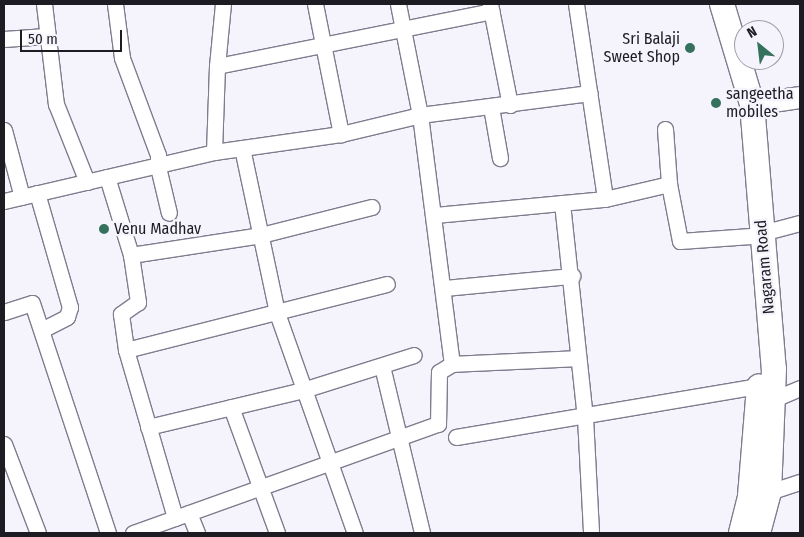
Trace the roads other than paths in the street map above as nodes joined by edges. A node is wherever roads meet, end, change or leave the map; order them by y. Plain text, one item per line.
1 (44, 4) edge
2 (115, 4) edge
3 (223, 4) edge
4 (315, 4) edge
5 (398, 4) edge
6 (576, 4) edge
7 (720, 4) edge
8 (491, 7) edge
9 (401, 27) junction
10 (46, 36) junction
11 (4, 39) edge
12 (325, 45) junction
13 (217, 66) junction
14 (590, 93) junction
15 (800, 97) edge
16 (752, 104) junction
17 (510, 105) junction
18 (491, 107) junction
19 (420, 115) junction
20 (666, 129) dead end
21 (4, 130) edge
22 (341, 134) junction
23 (242, 148) junction
24 (214, 152) junction
25 (500, 158) dead end
26 (158, 167) junction
27 (107, 177) junction
28 (87, 182) junction
29 (669, 184) junction
30 (29, 195) junction
31 (605, 199) junction
32 (4, 201) edge
33 (562, 203) junction
34 (372, 207) dead end
35 (169, 213) dead end
36 (435, 215) junction
37 (800, 222) edge
38 (261, 235) junction
39 (756, 235) junction
40 (131, 255) junction
41 (572, 276) junction
42 (386, 284) dead end
43 (444, 288) junction
44 (4, 312) edge
45 (277, 313) junction
46 (42, 330) junction
47 (126, 350) junction
48 (414, 355) dead end
49 (578, 358) junction
50 (452, 364) junction
51 (382, 366) junction
52 (800, 388) edge
53 (303, 390) junction
54 (766, 392) junction
55 (231, 407) junction
56 (585, 418) junction
57 (148, 426) junction
58 (399, 435) junction
59 (456, 437) dead end
60 (4, 444) edge
61 (328, 462) junction
62 (800, 482) edge
63 (259, 487) junction
64 (769, 492) junction
65 (182, 515) junction
66 (38, 533) edge
67 (108, 533) edge
68 (133, 533) edge
69 (198, 533) edge
70 (276, 533) edge
71 (355, 533) edge
72 (422, 533) edge
73 (591, 533) edge
74 (741, 533) edge
75 (758, 533) edge

1 - 10 street
2 - 26 street
3 - 13 street
4 - 12 street
5 - 9 street
6 - 14 street
7 - 16 main road, Nagaram Road
7 - 39 main road, Nagaram Road
8 - 9 street
8 - 17 street
9 - 12 street
9 - 19 street
10 - 11 street
10 - 28 street
12 - 13 street
12 - 22 street
13 - 24 street
14 - 17 street
14 - 31 street
15 - 16 street
16 - 39 main road, Nagaram Road
17 - 18 street
18 - 19 street
18 - 25 street
19 - 22 street
19 - 36 street
20 - 29 street
21 - 30 street
22 - 23 street
23 - 24 street
23 - 38 street
24 - 26 street
26 - 27 street
26 - 35 street
27 - 28 street
27 - 40 street
28 - 30 street
29 - 31 street
29 - 39 street
30 - 32 street
30 - 46 street
31 - 33 street
33 - 36 street
33 - 41 street
34 - 38 street
36 - 43 street
37 - 39 street
38 - 40 street
38 - 45 street
39 - 54 main road, Nagaram Road
40 - 47 street
41 - 43 street
41 - 49 street
42 - 45 street
43 - 50 street
44 - 46 street
45 - 47 street
45 - 53 street
46 - 67 street
47 - 57 street
48 - 51 street
49 - 50 street
49 - 56 street
50 - 58 street
51 - 53 street
51 - 58 street
52 - 54 street
53 - 55 street
53 - 61 street
54 - 56 street
54 - 64 main road, Nagaram Road
54 - 74 main road, Nagaram Road
55 - 57 street
55 - 63 street
56 - 59 street
56 - 73 street
57 - 65 street
58 - 61 street
58 - 72 street
60 - 66 street
61 - 63 street
61 - 71 street
62 - 64 street
63 - 65 street
63 - 70 street
64 - 75 main road, Nagaram Road
65 - 68 street
65 - 69 street

